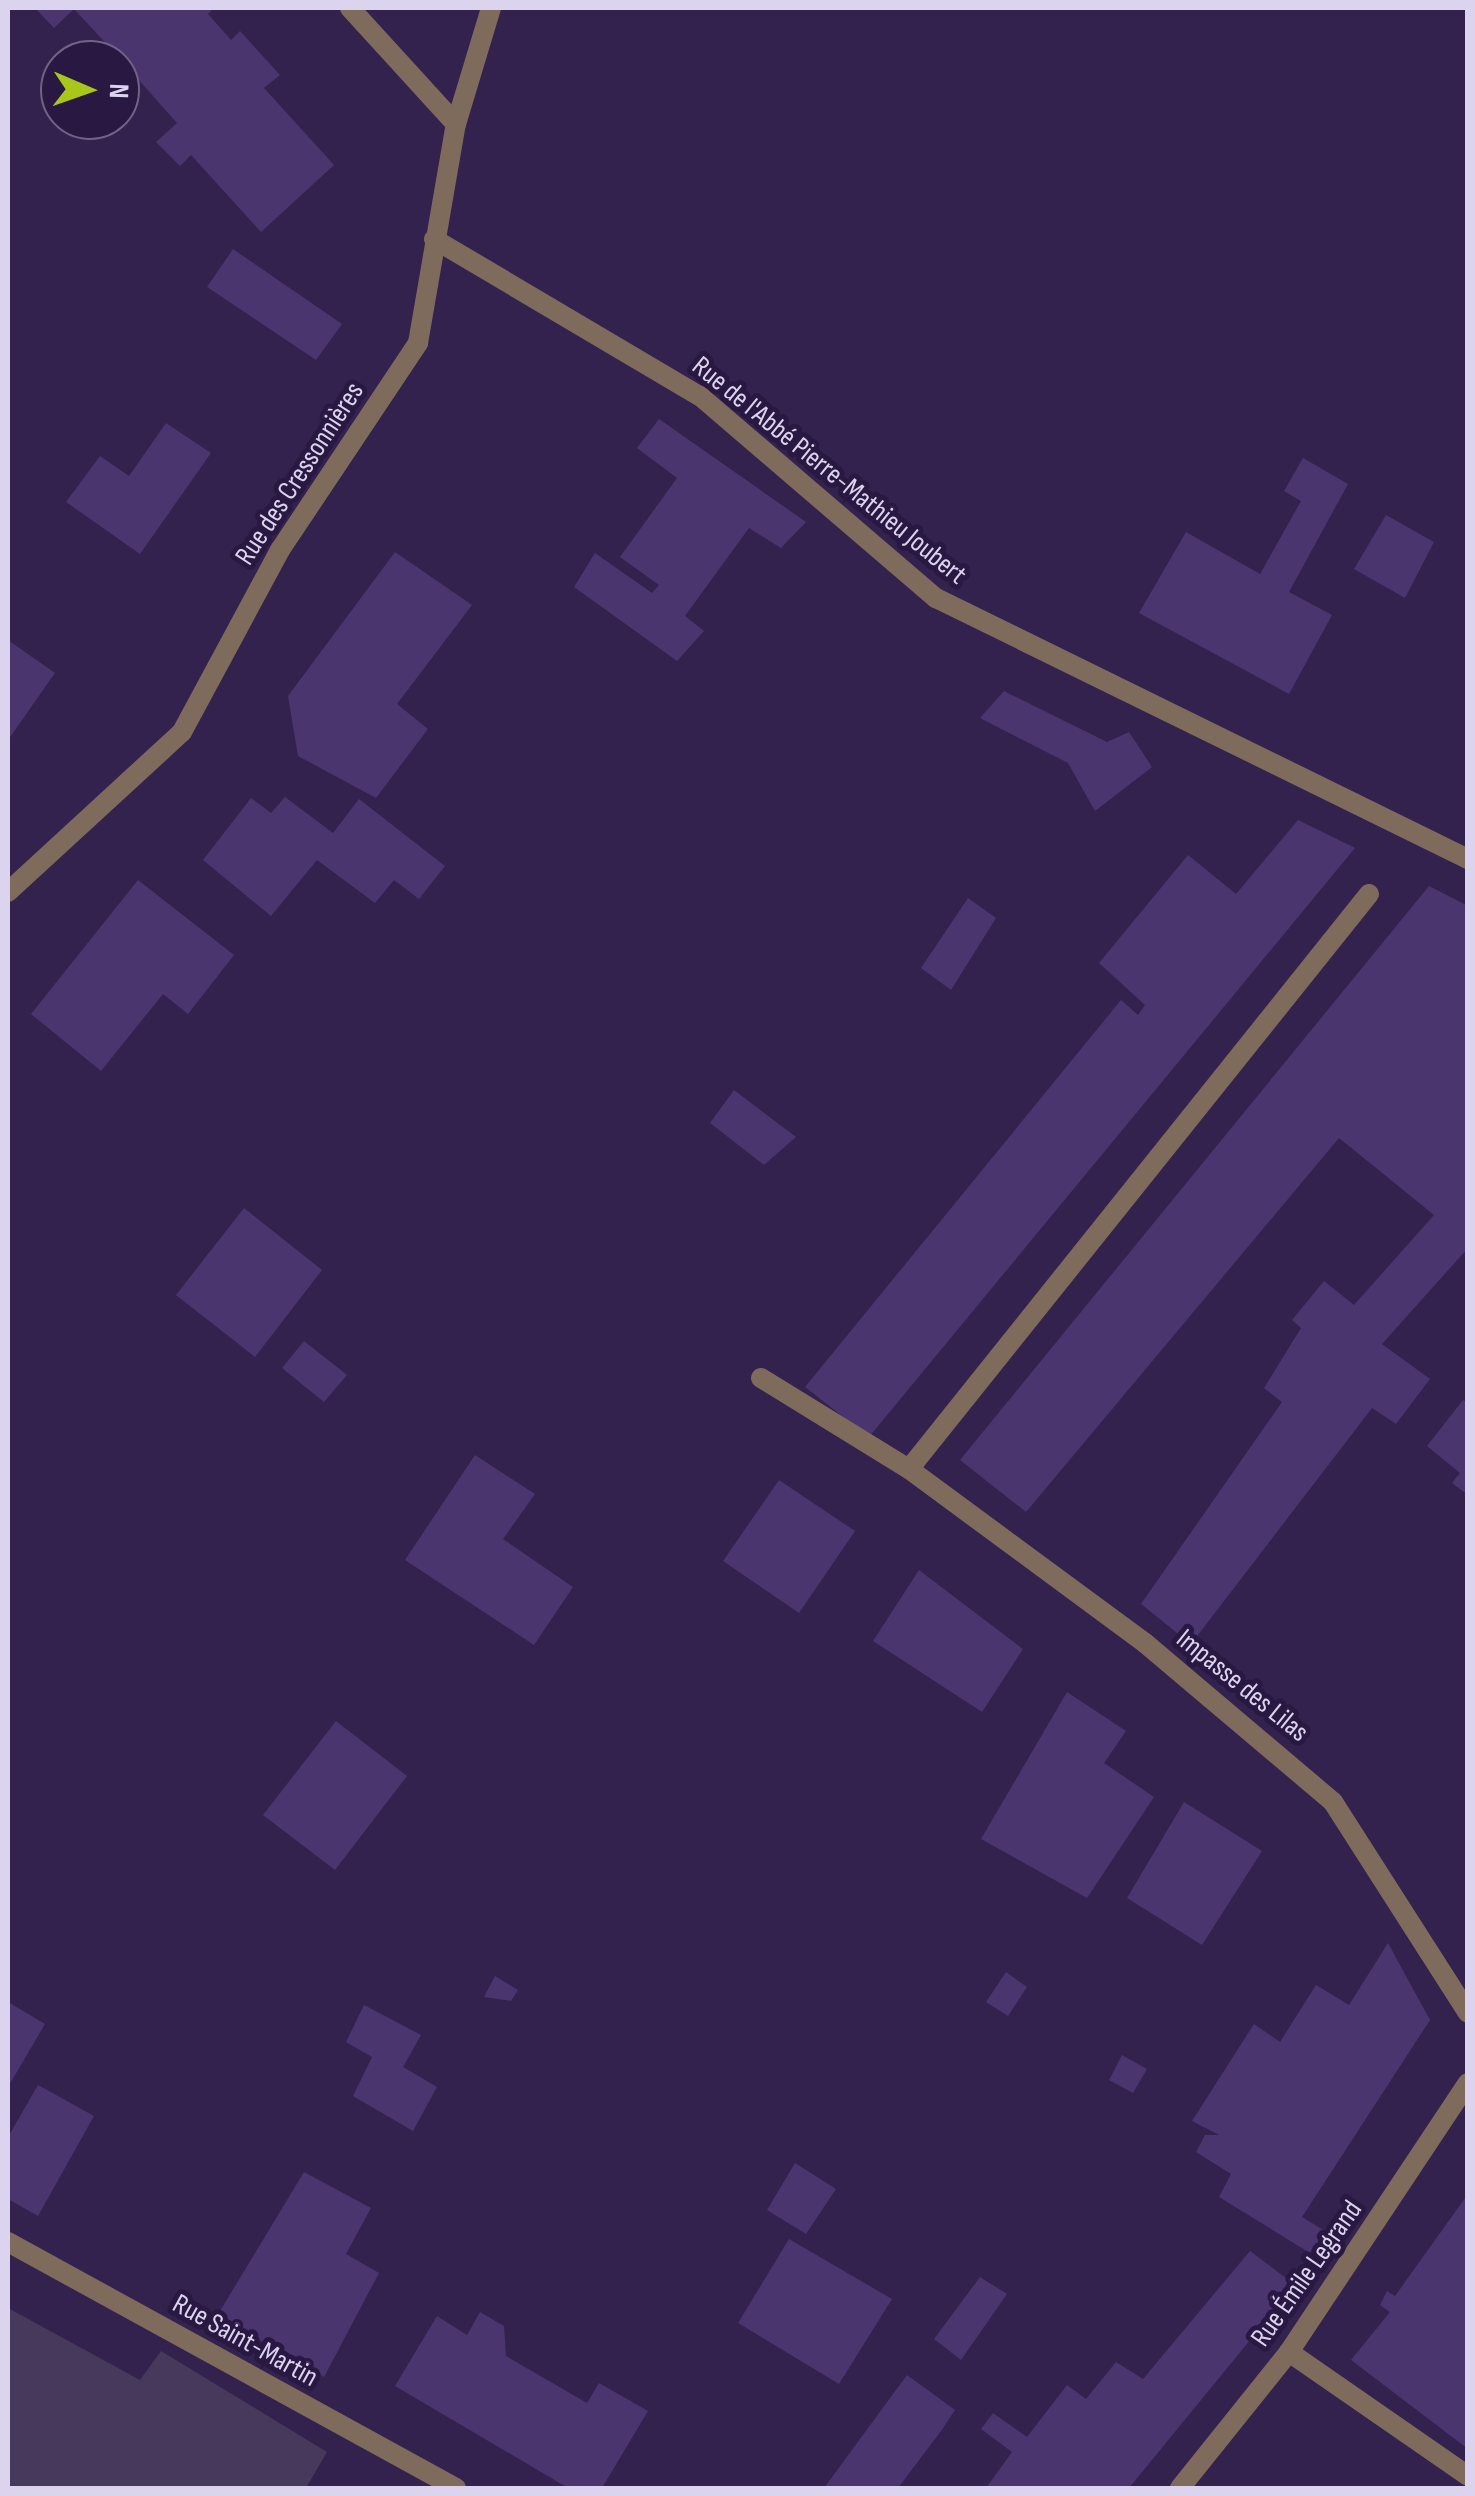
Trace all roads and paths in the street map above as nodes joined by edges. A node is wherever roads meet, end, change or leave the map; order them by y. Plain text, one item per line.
1 (350, 8) edge
2 (491, 8) edge
3 (456, 124) junction
4 (434, 239) junction
5 (1468, 859) edge
6 (8, 892) edge
7 (1369, 894) dead end
8 (761, 1378) dead end
9 (909, 1469) junction
10 (1468, 2013) edge
11 (1468, 2084) edge
12 (8, 2242) edge
13 (1289, 2352) junction
14 (1468, 2476) edge
15 (456, 2488) edge
16 (1180, 2488) edge

1 - 3 street
2 - 3 street, Rue des Cressonnières
3 - 4 street, Rue des Cressonnières
4 - 5 street, Rue de l'Abbé Pierre-Mathieu Joubert
4 - 6 street, Rue des Cressonnières
7 - 9 street
8 - 9 street, Impasse des Lilas
9 - 10 street, Impasse des Lilas
11 - 13 street, Rue Émile Legrand
12 - 15 street, Rue Saint-Martin
13 - 14 street
13 - 16 street, Rue Émile Legrand

